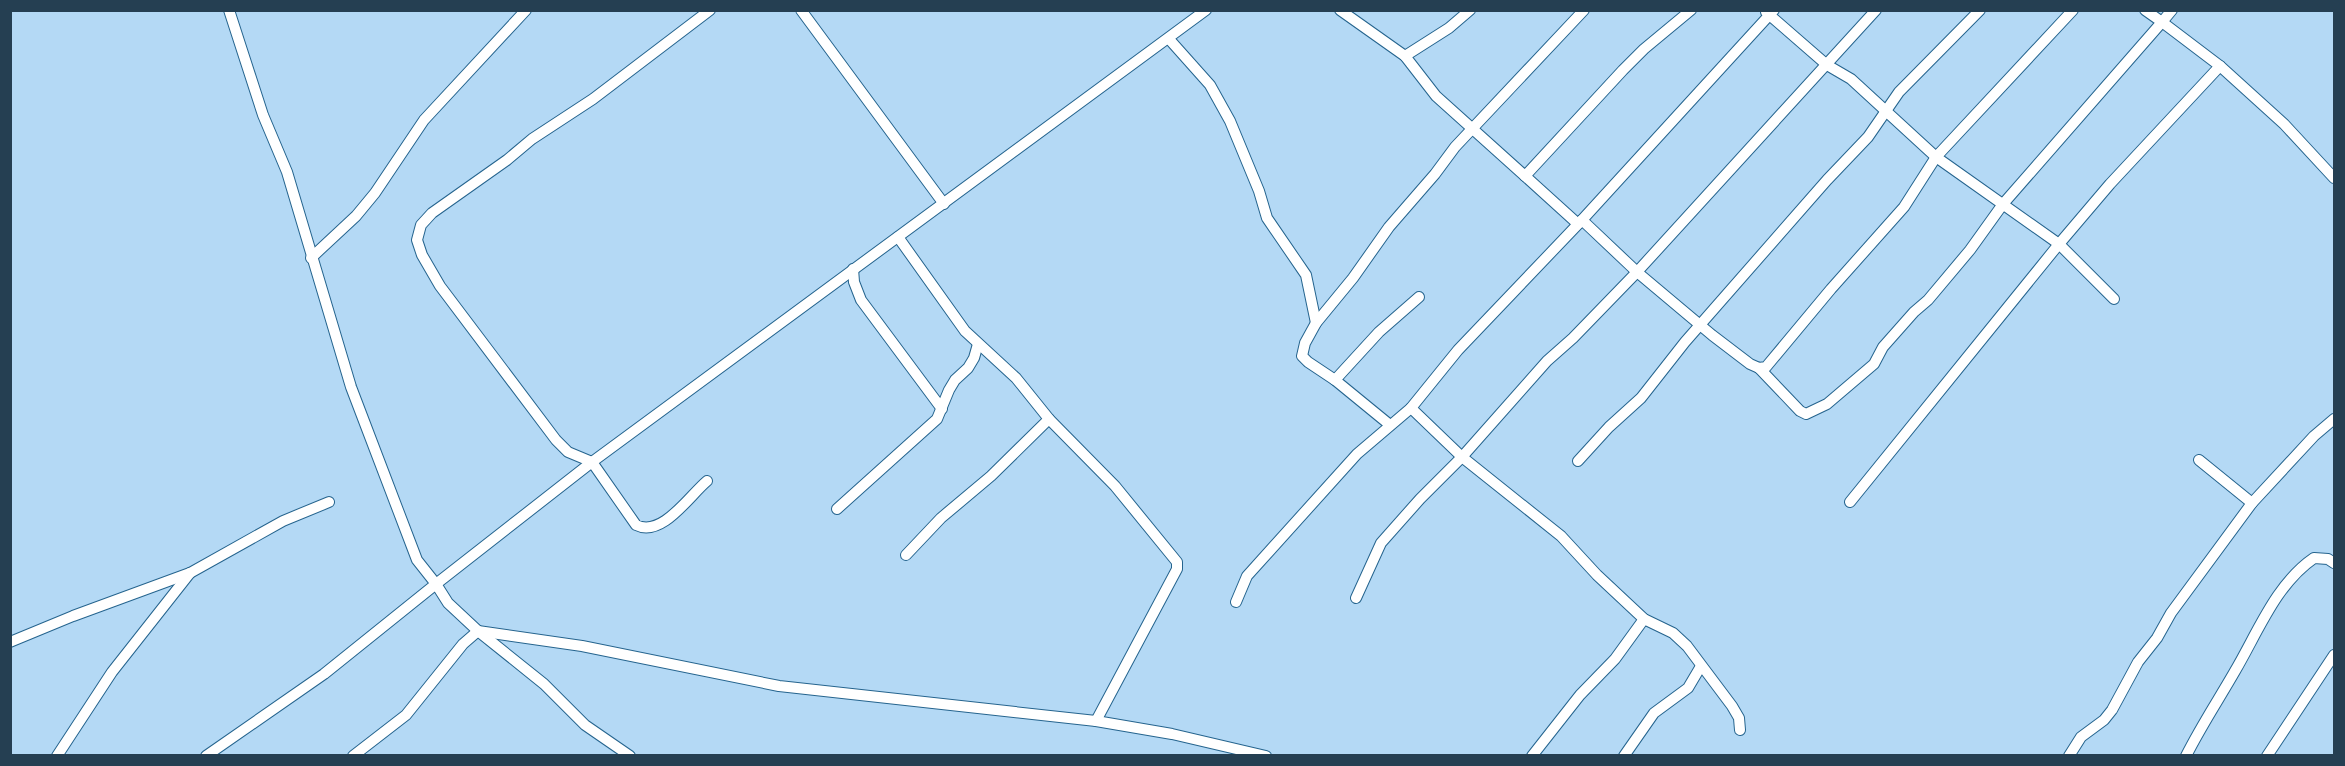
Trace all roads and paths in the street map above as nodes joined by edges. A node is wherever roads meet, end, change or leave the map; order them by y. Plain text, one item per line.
1 (229, 10) edge
2 (526, 10) edge
3 (710, 10) edge
4 (801, 10) edge
5 (1206, 10) edge
6 (1470, 10) edge
7 (1584, 10) edge
8 (1691, 10) edge
9 (1876, 10) edge
10 (1980, 10) edge
11 (2073, 10) edge
12 (2145, 10) edge
13 (2172, 10) edge
14 (1341, 11) edge
15 (1769, 12) edge
16 (2162, 22) junction
17 (1169, 39) junction
18 (1405, 56) junction
19 (1827, 65) junction
20 (2220, 66) junction
21 (1885, 109) junction
22 (1473, 128) junction
23 (1936, 157) junction
24 (1525, 176) junction
25 (2334, 178) edge
26 (944, 204) junction
27 (2003, 204) junction
28 (1580, 222) junction
29 (898, 237) junction
30 (2059, 244) junction
31 (311, 258) junction
32 (853, 269) junction
33 (1637, 272) junction
34 (1419, 297) dead end
35 (2114, 299) dead end
36 (1316, 323) junction
37 (1701, 324) junction
38 (978, 344) junction
39 (1759, 368) junction
40 (1335, 380) junction
41 (1411, 408) junction
42 (942, 409) junction
43 (1049, 419) junction
44 (2334, 419) edge
45 (1390, 425) junction
46 (1462, 457) junction
47 (2199, 460) dead end
48 (1578, 461) dead end
49 (592, 462) junction
50 (707, 481) dead end
51 (329, 502) dead end
52 (1850, 502) dead end
53 (2252, 503) junction
54 (837, 509) dead end
55 (906, 555) dead end
56 (2334, 563) edge
57 (190, 573) junction
58 (436, 584) junction
59 (1356, 598) dead end
60 (1236, 602) dead end
61 (1644, 619) junction
62 (478, 631) junction
63 (10, 642) edge
64 (2334, 655) edge
65 (1701, 666) junction
66 (1096, 721) junction
67 (1740, 730) dead end
68 (57, 756) edge
69 (206, 756) edge
70 (353, 756) edge
71 (630, 756) edge
72 (1266, 756) edge
73 (1532, 756) edge
74 (1624, 756) edge
75 (2069, 756) edge
76 (2186, 756) edge
77 (2267, 756) edge

1 - 31 street
2 - 31 street
3 - 49 street
4 - 26 street
5 - 17 street
6 - 18 street
7 - 22 street
8 - 24 street
9 - 19 street
10 - 21 street
11 - 23 street
12 - 16 street
13 - 16 street
14 - 18 street
15 - 19 street
15 - 28 street
16 - 20 street
16 - 27 street
17 - 26 street
17 - 36 street
18 - 22 street
19 - 21 street
19 - 33 street
20 - 25 street
20 - 30 street
21 - 23 street
21 - 37 street
22 - 24 street
22 - 36 street
23 - 27 street
23 - 39 street
24 - 28 street
26 - 29 street
27 - 30 street
27 - 39 street
28 - 33 street
28 - 41 street
29 - 32 street
29 - 38 street
30 - 35 street
30 - 52 street
31 - 58 street
32 - 42 street
32 - 49 street
33 - 37 street
33 - 46 street
34 - 40 street
36 - 40 street
37 - 39 street
37 - 48 street
38 - 42 street
38 - 43 street
40 - 45 street
41 - 45 street
41 - 46 street
42 - 54 street
43 - 55 street
43 - 66 street
44 - 53 street
45 - 60 street
46 - 59 street
46 - 61 street
47 - 53 street
49 - 50 street
49 - 58 street
51 - 57 street
53 - 75 street
56 - 76 street
57 - 63 street
57 - 68 street
58 - 62 street
58 - 69 street
61 - 65 street
61 - 73 street
62 - 66 street
62 - 70 street
62 - 71 street
64 - 77 street
65 - 67 street
65 - 74 street
66 - 72 street

